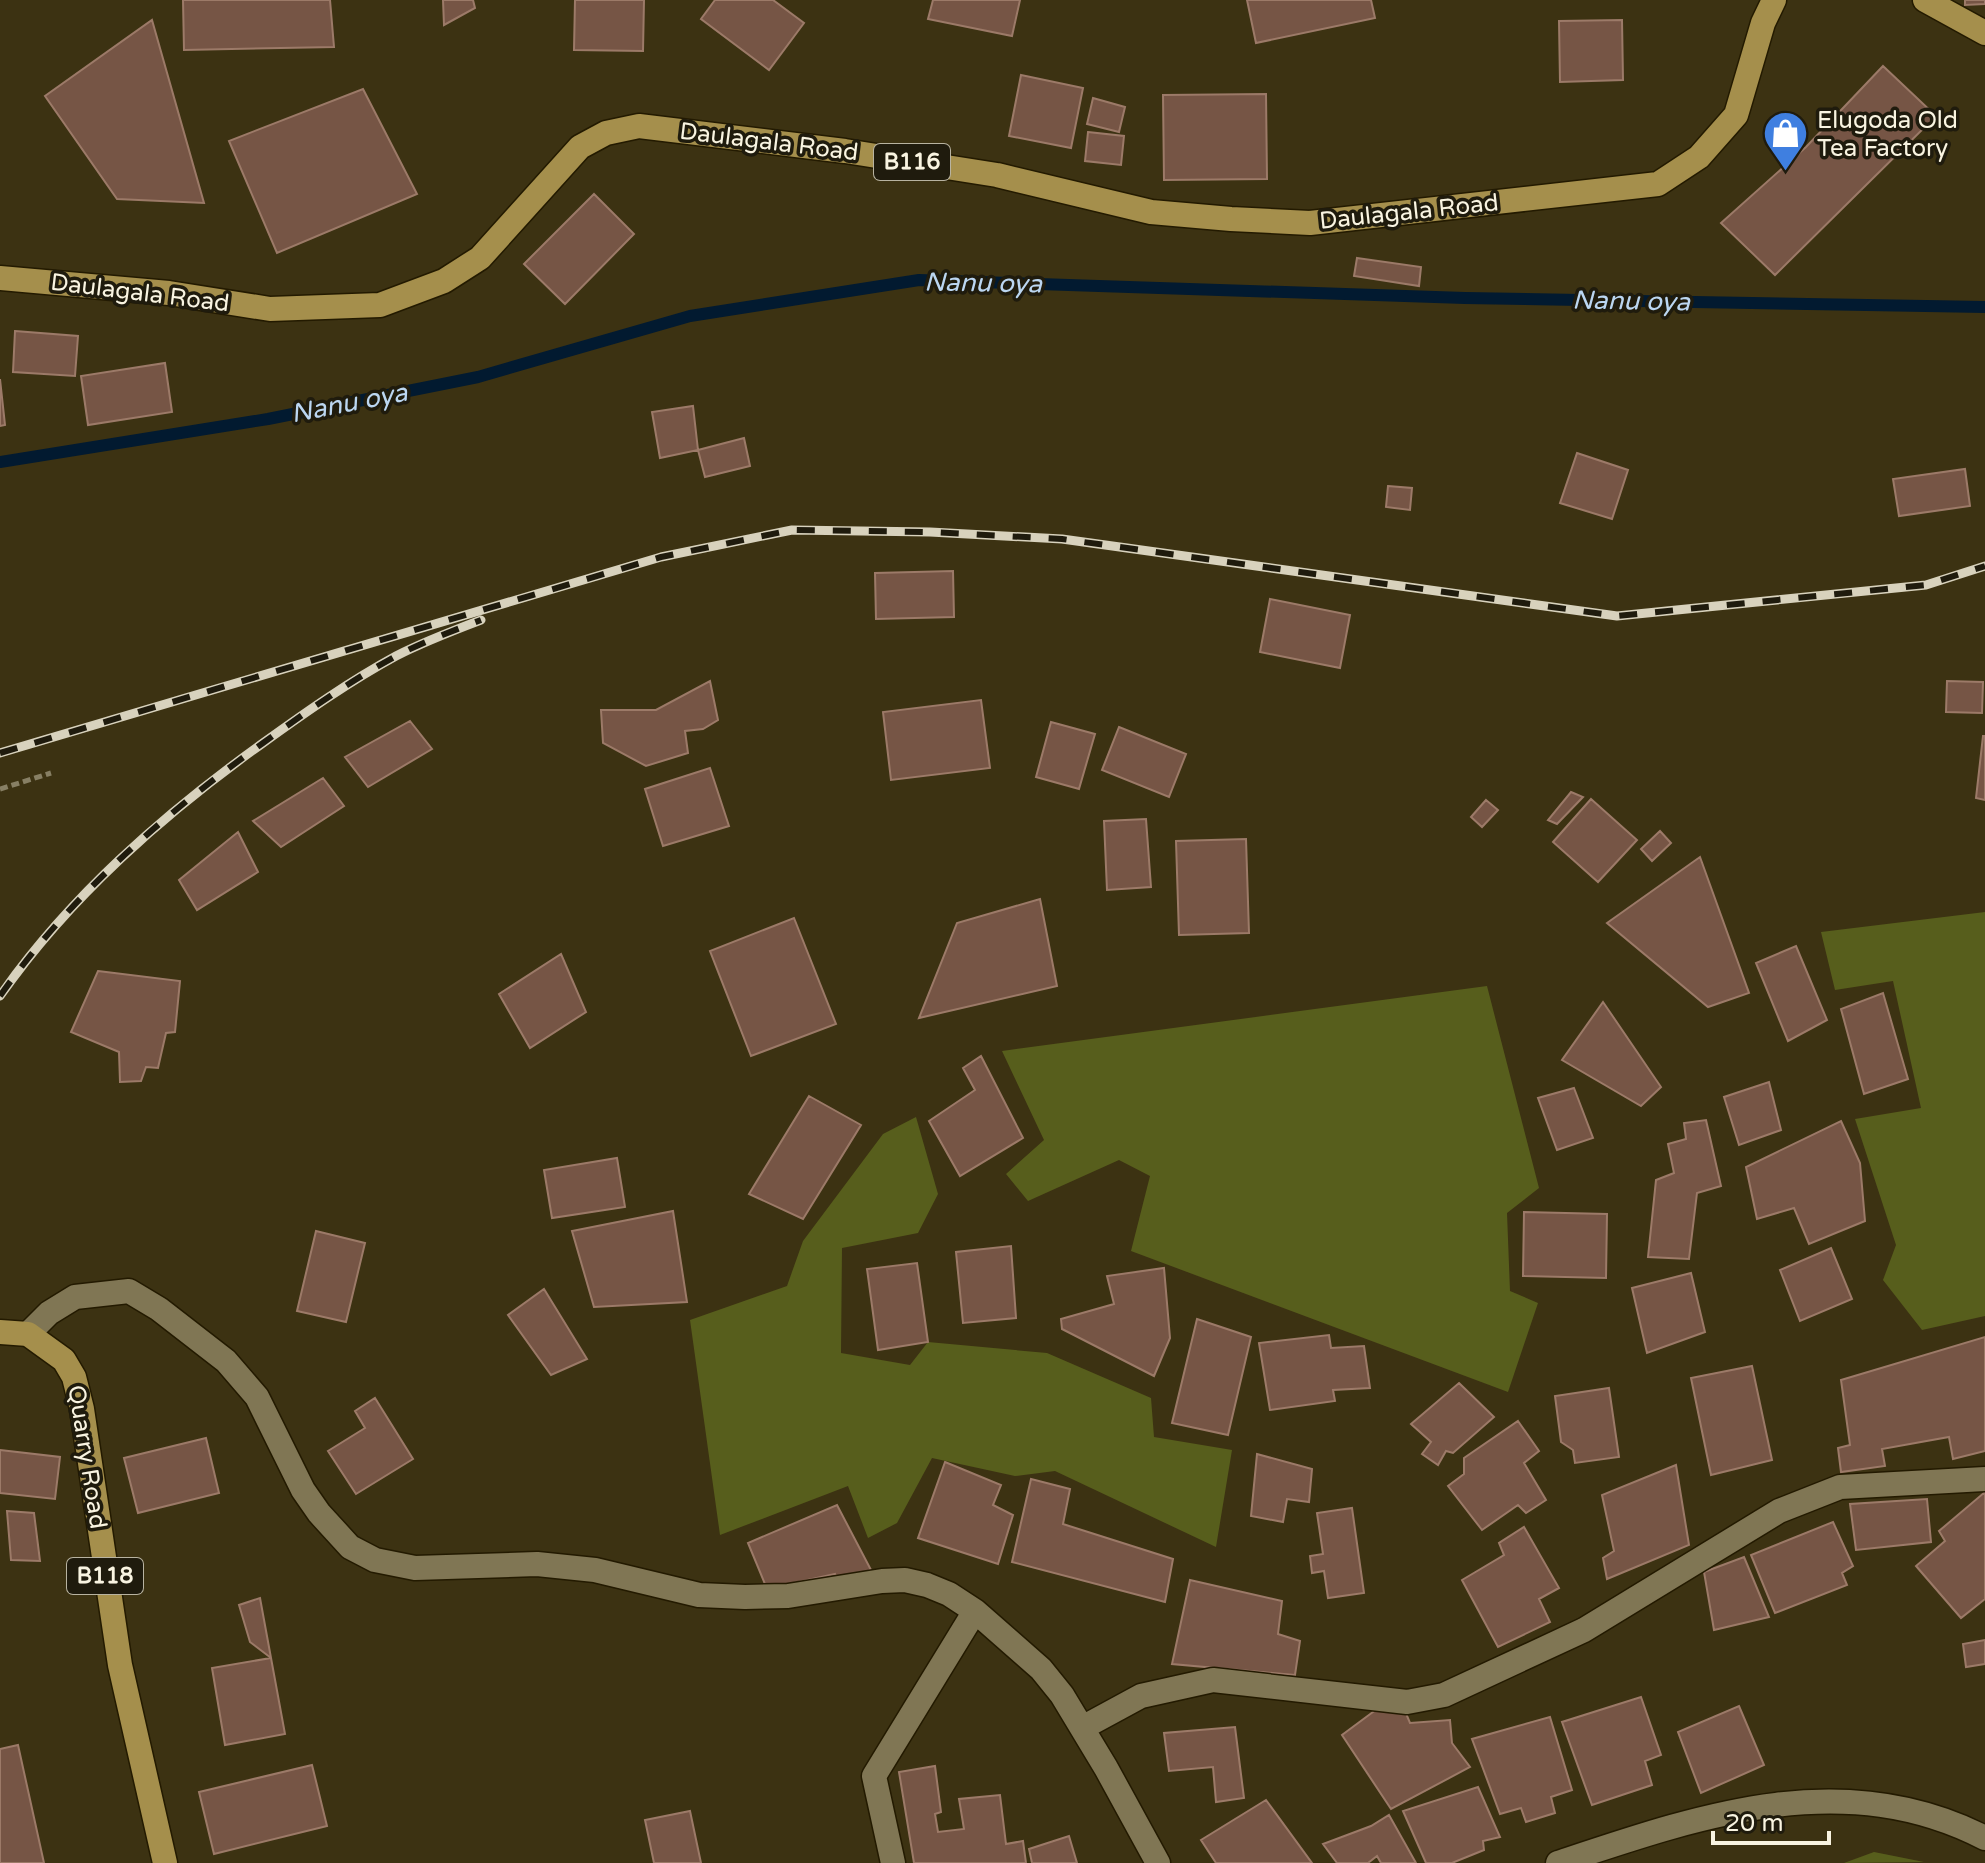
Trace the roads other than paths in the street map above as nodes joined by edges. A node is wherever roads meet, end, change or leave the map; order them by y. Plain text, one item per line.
1 (1774, 0) edge
2 (1925, 0) edge
3 (1985, 33) edge
4 (0, 278) edge
5 (0, 1332) edge
6 (28, 1334) junction
7 (1985, 1479) edge
8 (975, 1611) junction
9 (1082, 1728) junction
10 (1985, 1838) edge
11 (165, 1863) edge
12 (893, 1863) edge
13 (1158, 1863) edge
14 (1558, 1863) edge

1 - 4 main road, Daulagala Road / B116
2 - 3 main road
5 - 6 main road
6 - 8 street
6 - 11 main road, Quarry Road / B118
7 - 9 street
8 - 9 street
8 - 12 street
9 - 13 street
10 - 14 street

